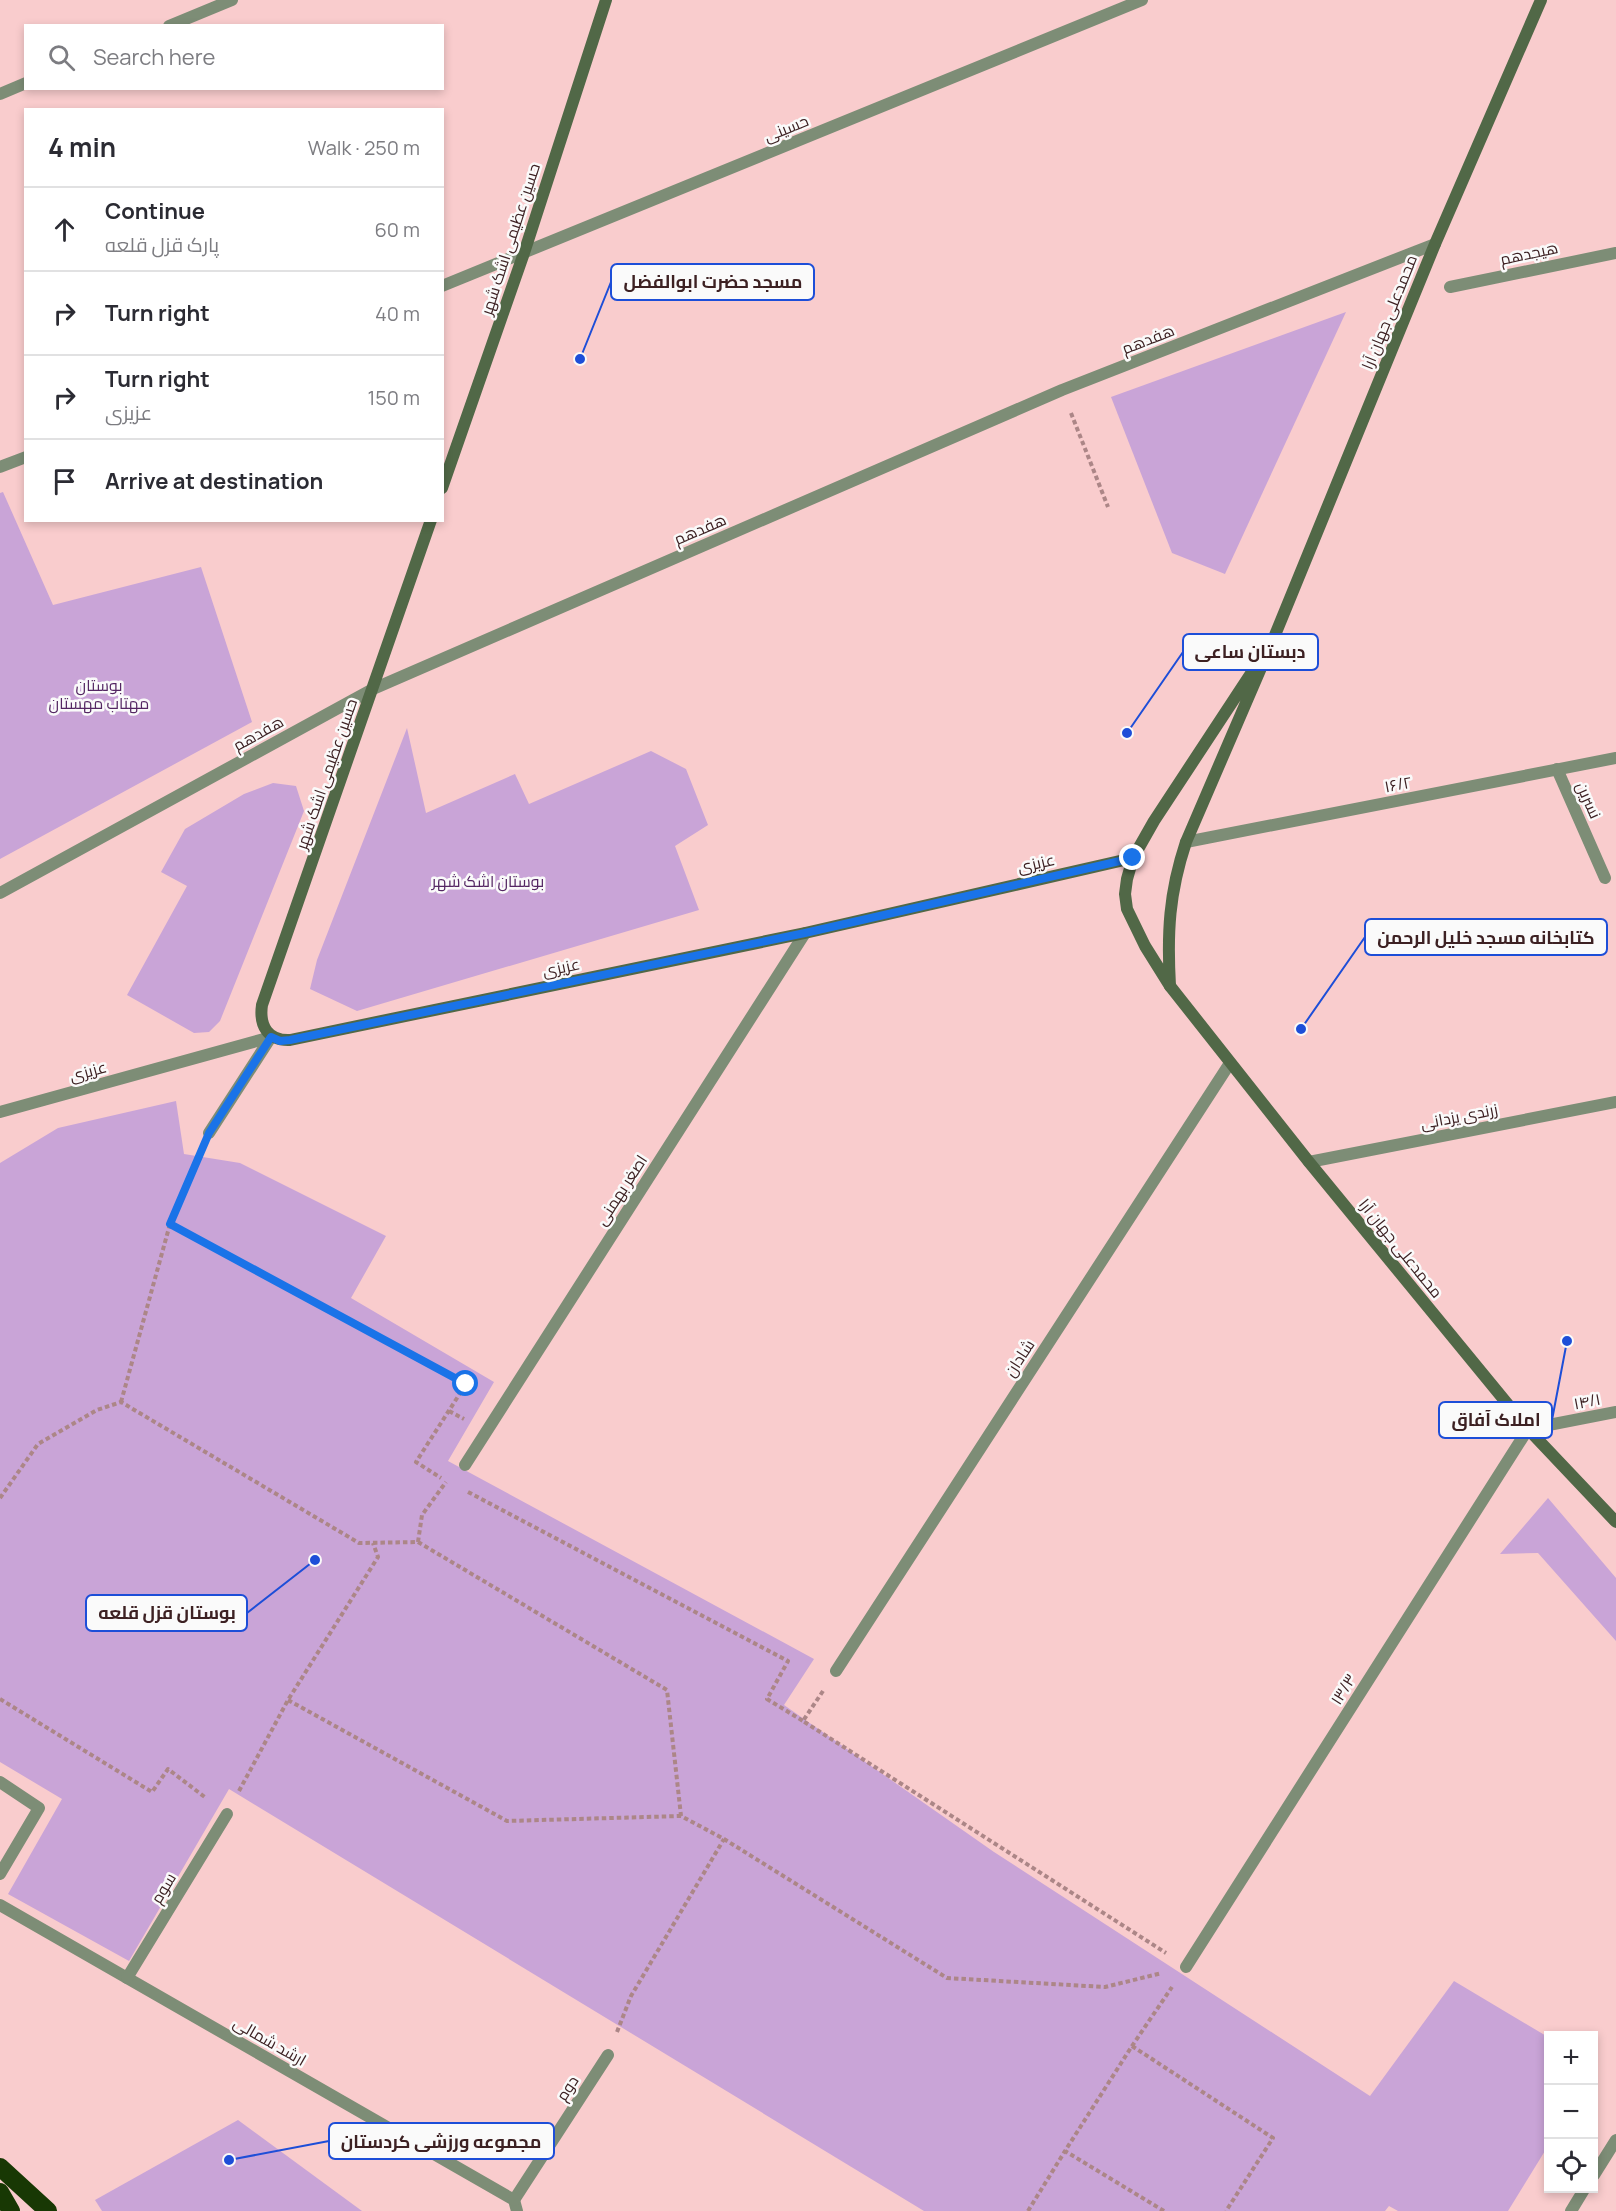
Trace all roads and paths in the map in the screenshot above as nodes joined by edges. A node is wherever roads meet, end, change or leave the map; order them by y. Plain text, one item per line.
1 (232, 0) edge
2 (606, 0) edge
3 (1142, 0) edge
4 (1541, 0) edge
5 (174, 24) edge
6 (24, 84) edge
7 (0, 94) edge
8 (1435, 244) junction
9 (524, 253) junction
10 (1616, 253) edge
11 (444, 285) edge
12 (1450, 287) dead end
13 (1062, 390) junction
14 (24, 458) edge
15 (0, 467) edge
16 (444, 482) edge
17 (1108, 507) dead end
18 (430, 522) edge
19 (1273, 639) junction
20 (373, 689) junction
21 (1616, 758) edge
22 (1557, 769) junction
23 (1186, 842) junction
24 (1133, 858) junction
25 (1605, 878) dead end
26 (0, 893) edge
27 (805, 933) junction
28 (1170, 986) junction
29 (271, 1037) junction
30 (1230, 1063) junction
31 (1616, 1101) edge
32 (0, 1112) edge
33 (209, 1133) joint
34 (1309, 1162) junction
35 (170, 1224) junction
36 (121, 1402) junction
37 (1616, 1412) edge
38 (1528, 1429) junction
39 (465, 1465) dead end
40 (447, 1481) junction
41 (457, 1486) dead end
42 (467, 1492) dead end
43 (0, 1498) edge
44 (1616, 1522) edge
45 (418, 1542) junction
46 (374, 1543) junction
47 (836, 1671) joint
48 (0, 1699) edge
49 (288, 1700) junction
50 (803, 1721) junction
51 (0, 1782) edge
52 (227, 1814) junction
53 (681, 1816) junction
54 (724, 1839) junction
55 (0, 1874) edge
56 (0, 1905) edge
57 (1186, 1967) junction
58 (127, 1978) junction
59 (1132, 2046) junction
60 (608, 2055) joint
61 (1616, 2140) edge
62 (1065, 2151) junction
63 (0, 2167) edge
64 (1598, 2167) edge
65 (0, 2192) edge
66 (1582, 2193) edge
67 (516, 2206) edge
68 (11, 2211) edge
69 (48, 2211) edge
70 (1028, 2211) edge
71 (1164, 2211) edge
72 (1226, 2211) edge
73 (1571, 2211) edge

1 - 5 street
2 - 9 main road, حسین عظیمی اشک شهر
3 - 9 street, حسینی
4 - 8 main road, محمدعلی جهان آرا
6 - 7 street
8 - 13 street, هفدهم
8 - 19 main road, محمدعلی جهان آرا
9 - 11 street, حسینی
9 - 16 main road, حسین عظیمی اشک شهر
10 - 12 street, هیجدهم
13 - 17 path
13 - 20 street, هفدهم
14 - 15 street
18 - 20 main road, حسین عظیمی اشک شهر
19 - 23 main road
19 - 24 main road, محمدعلی جهان آرا
20 - 26 street, هفدهم
20 - 29 main road, حسین عظیمی اشک شهر
21 - 22 street, ۱۶/۲
22 - 23 street, ۱۶/۲
22 - 25 street, نسرین
23 - 28 main road
24 - 27 main road, عزیزی
24 - 28 main road, محمدعلی جهان آرا
27 - 29 main road, عزیزی
27 - 39 street, اصغر بهمنی
28 - 30 main road, محمدعلی جهان آرا
29 - 32 street, عزیزی
29 - 33 street
30 - 34 main road, محمدعلی جهان آرا
30 - 47 street, شادان
31 - 34 street, زرندی یزدانی
33 - 35 path
34 - 38 main road, محمدعلی جهان آرا
35 - 36 path
35 - 40 path
36 - 43 path
36 - 46 path
37 - 38 street, ۱۴/۱
38 - 44 main road, محمدعلی جهان آرا
38 - 57 street, ۱۳/۳
40 - 41 path
40 - 45 path
42 - 50 path
45 - 46 path
45 - 53 path
46 - 49 path
47 - 50 path
48 - 52 path
49 - 52 path
49 - 53 path
50 - 57 path
51 - 55 street
52 - 58 street, سوم
53 - 54 path
54 - 57 path
54 - 60 path
56 - 58 street, ارشد شمالی
57 - 59 path
58 - 67 street, ارشد شمالی
59 - 62 path
59 - 72 path
60 - 67 street, دوم
61 - 64 street
62 - 70 path
62 - 71 path
63 - 69 highway
65 - 68 highway
66 - 73 street

